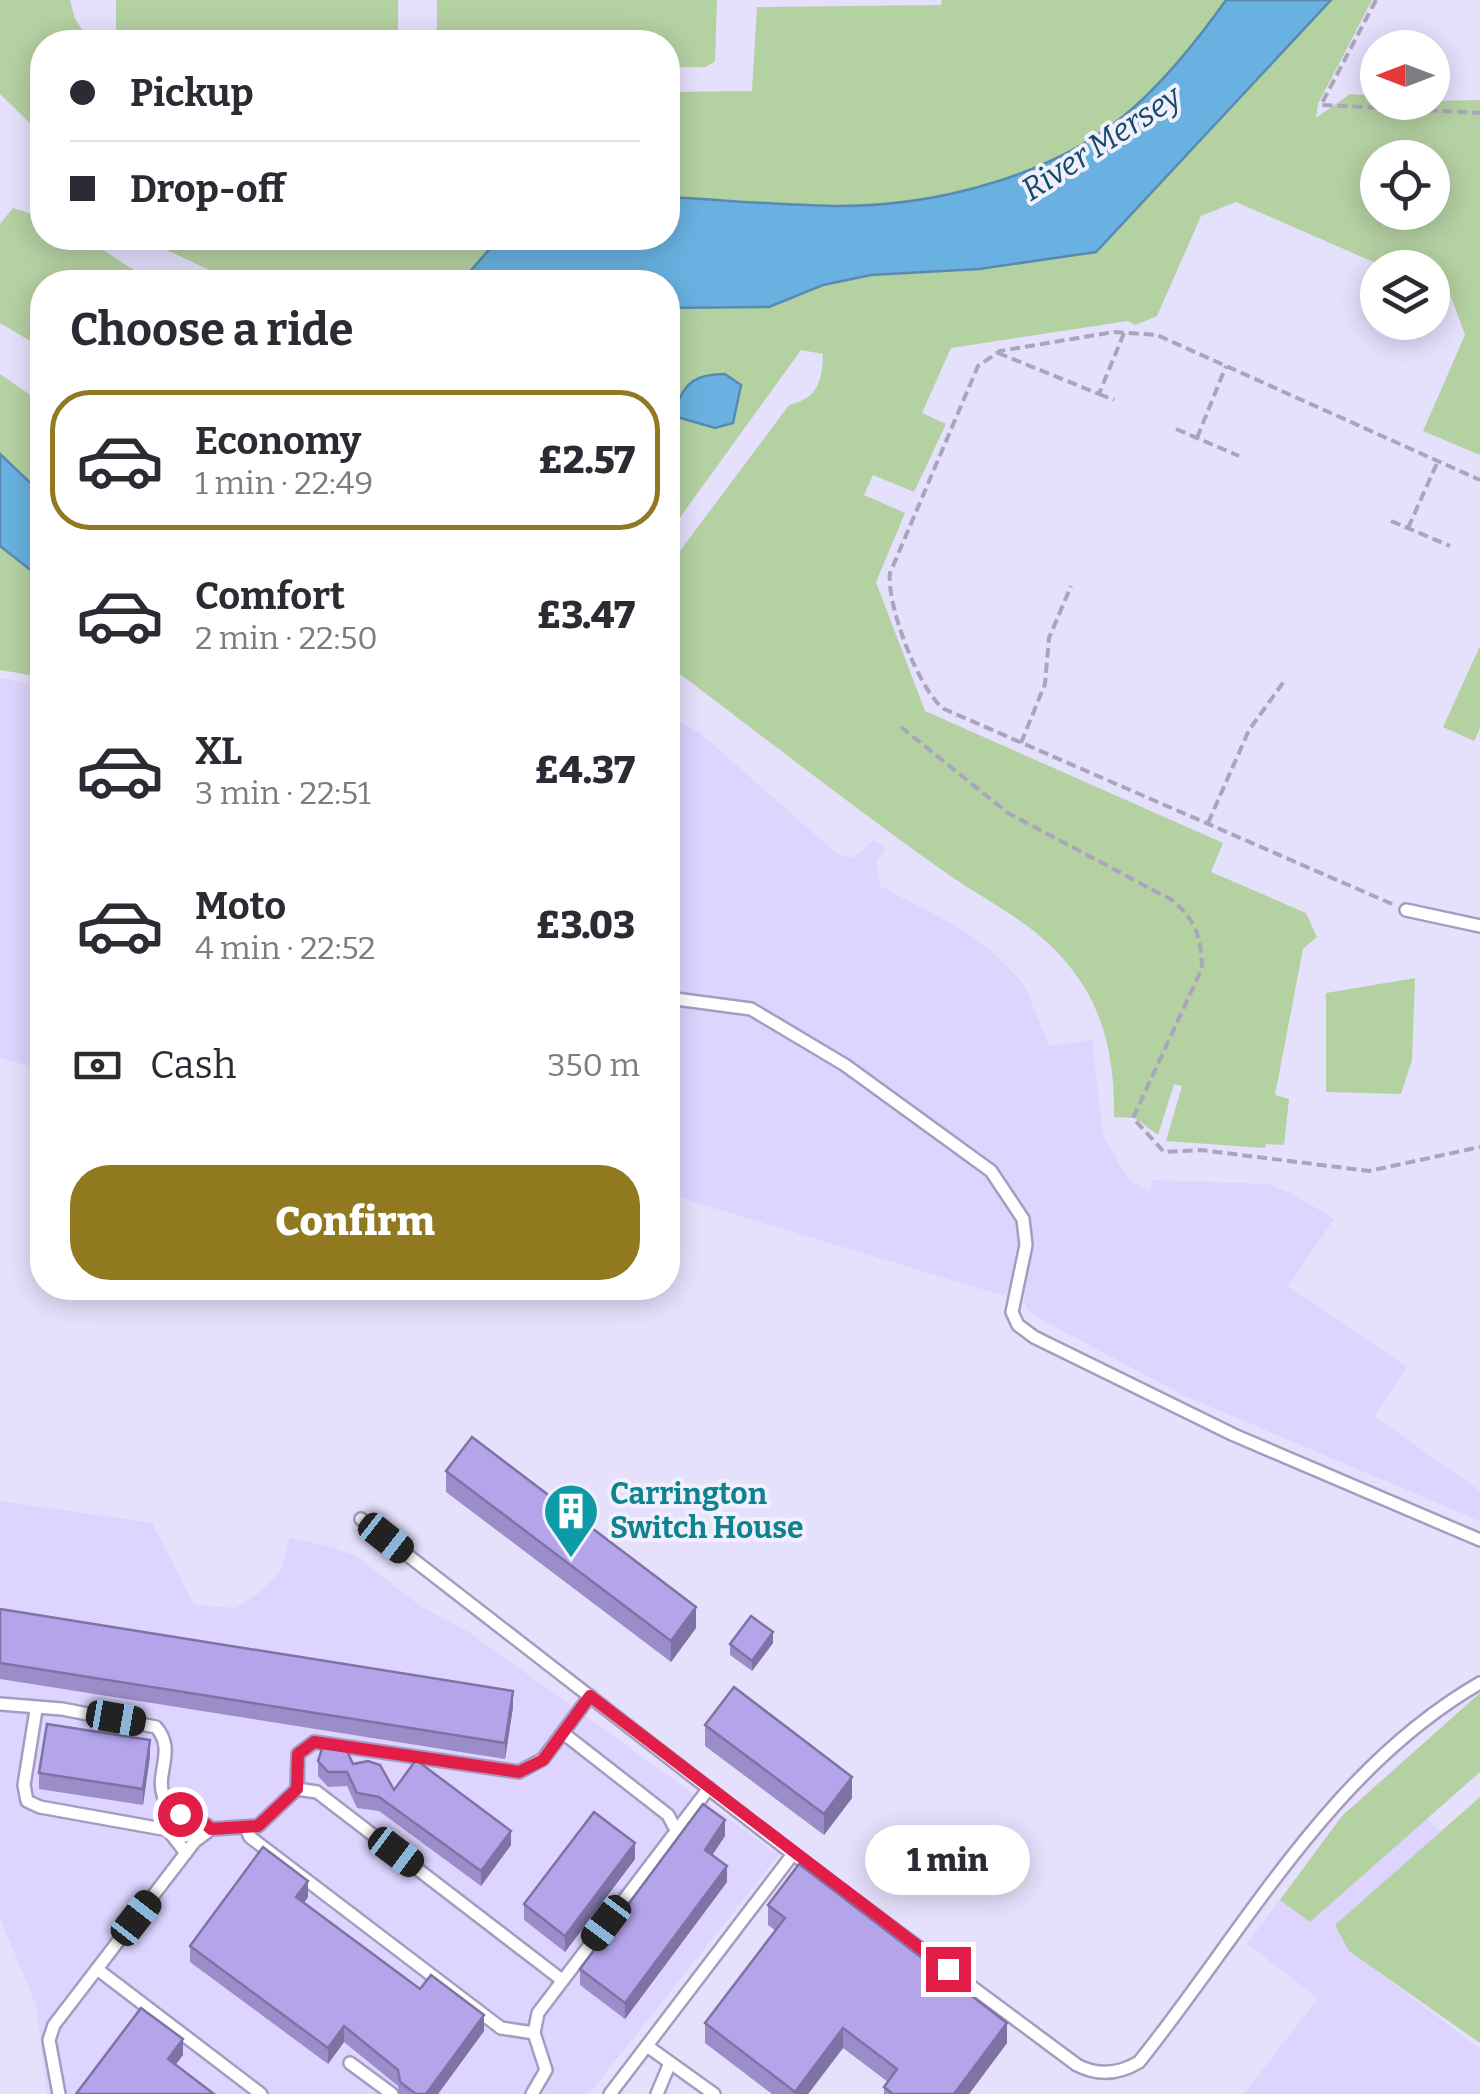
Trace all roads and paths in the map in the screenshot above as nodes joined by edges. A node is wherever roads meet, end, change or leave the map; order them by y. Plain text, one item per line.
1 (1376, 0) edge
2 (1480, 113) edge
3 (1124, 333) junction
4 (997, 352) junction
5 (1226, 366) junction
6 (1100, 394) junction
7 (1114, 400) dead end
8 (1176, 429) dead end
9 (1197, 438) junction
10 (1239, 456) dead end
11 (1438, 461) junction
12 (1480, 480) edge
13 (1391, 521) dead end
14 (1408, 528) junction
15 (1450, 546) dead end
16 (1071, 586) dead end
17 (1285, 680) dead end
18 (901, 727) dead end
19 (1022, 743) junction
20 (1208, 823) junction
21 (1406, 910) joint
22 (1480, 926) edge
23 (680, 1000) edge
24 (1480, 1147) edge
25 (361, 1518) dead end
26 (1480, 1540) edge
27 (1480, 1683) edge
28 (590, 1696) junction
29 (0, 1704) edge
30 (36, 1710) junction
31 (563, 1733) junction
32 (709, 1788) junction
33 (297, 1789) junction
34 (246, 1828) junction
35 (211, 1829) junction
36 (676, 1830) junction
37 (186, 1852) junction
38 (793, 1854) junction
39 (97, 1968) junction
40 (562, 1980) junction
41 (534, 2033) junction
42 (647, 2046) junction
43 (350, 2062) dead end
44 (670, 2063) junction
45 (58, 2094) edge
46 (261, 2094) edge
47 (392, 2094) edge
48 (532, 2094) edge
49 (610, 2094) edge
50 (656, 2094) edge
51 (714, 2094) edge

1 - 2 path
3 - 4 path
3 - 5 path
3 - 6 path
4 - 6 path
4 - 19 path
5 - 9 path
5 - 11 path
6 - 7 path
8 - 9 path
9 - 10 path
11 - 12 path
11 - 14 path
13 - 14 path
14 - 15 path
16 - 19 path
17 - 20 path
18 - 24 path
19 - 20 path
20 - 21 path
21 - 22 lane
23 - 26 lane
25 - 28 lane
27 - 38 lane
28 - 31 lane
28 - 32 lane
29 - 30 lane
30 - 35 lane
30 - 37 lane
31 - 33 lane
31 - 36 lane
32 - 36 lane
32 - 38 lane
33 - 34 lane
33 - 40 lane
34 - 35 lane
34 - 41 lane
35 - 37 lane
36 - 40 lane
37 - 39 lane
38 - 42 lane
39 - 45 lane
39 - 46 lane
40 - 41 lane
41 - 48 lane
42 - 44 lane
42 - 49 lane
43 - 47 lane
44 - 50 lane
44 - 51 lane

